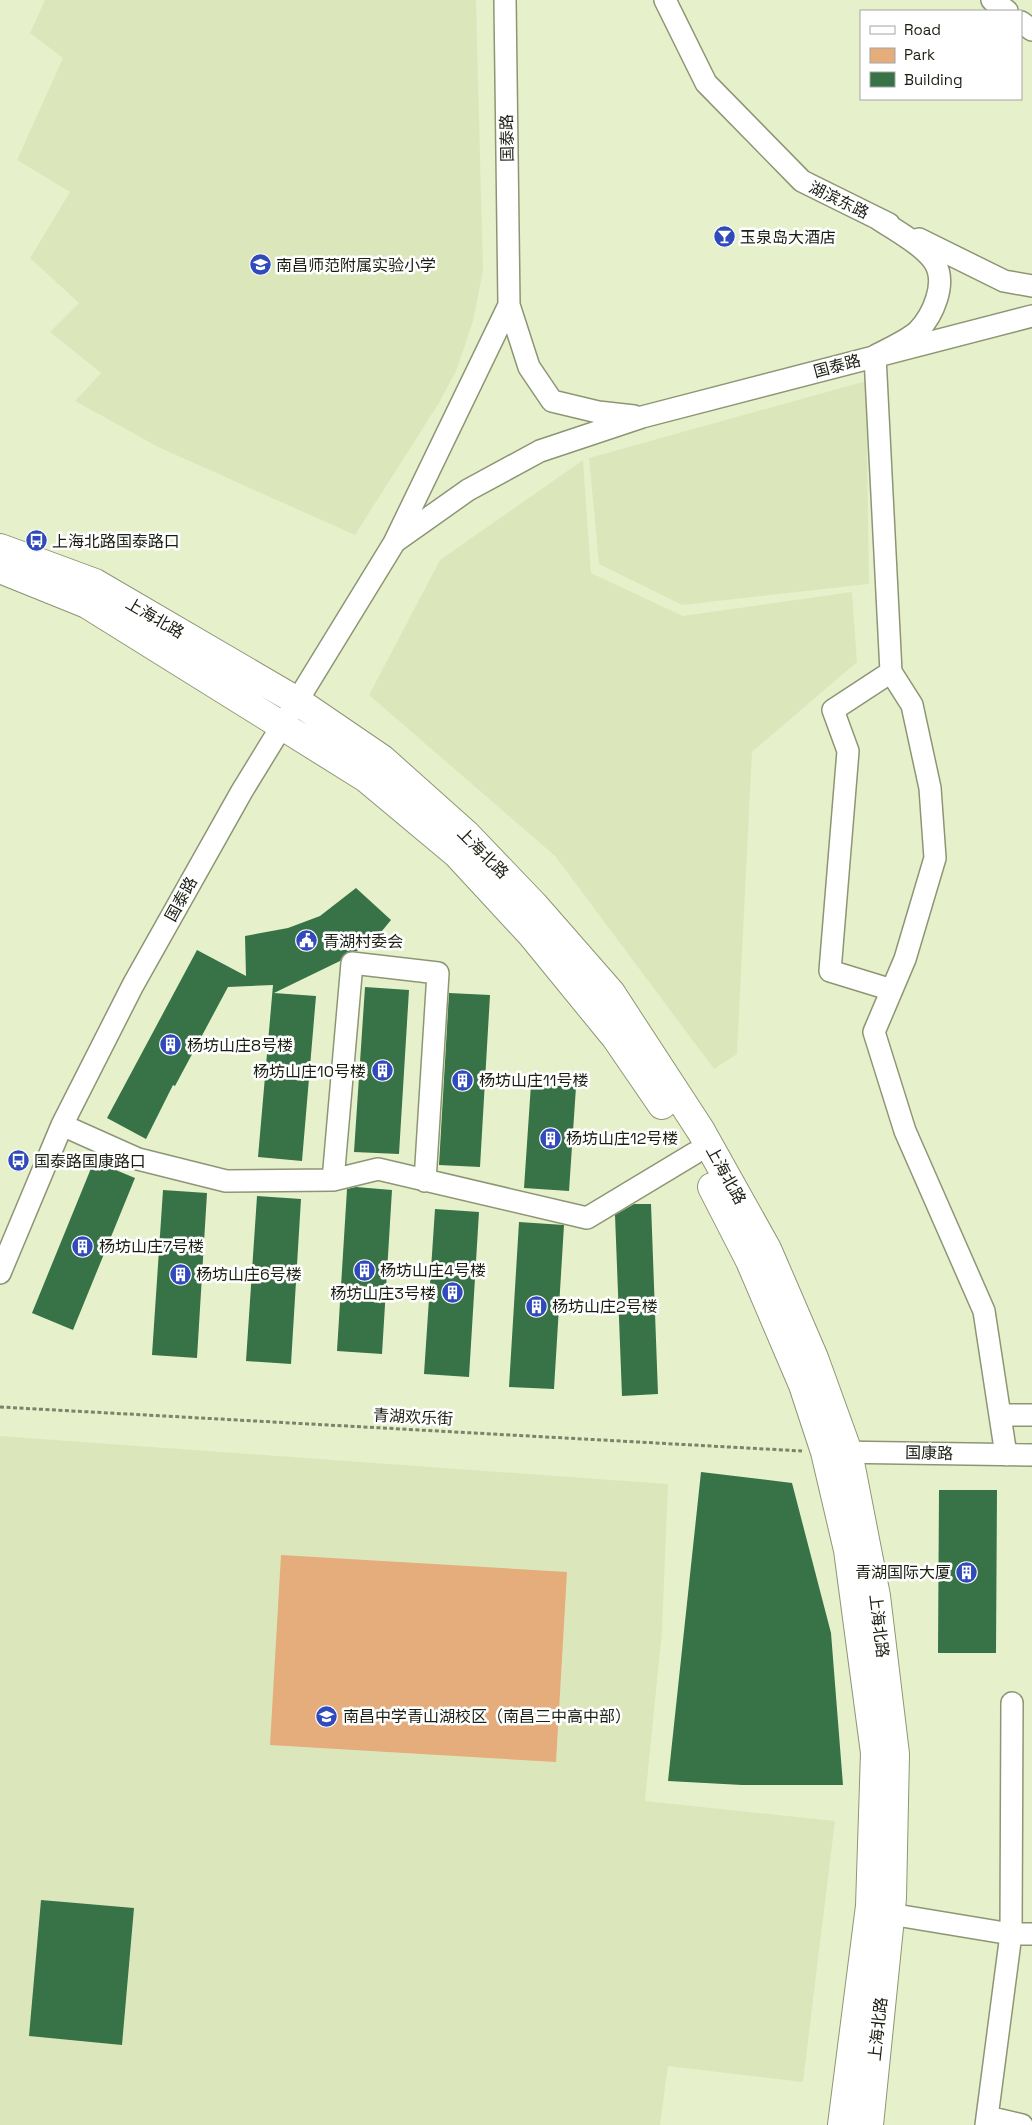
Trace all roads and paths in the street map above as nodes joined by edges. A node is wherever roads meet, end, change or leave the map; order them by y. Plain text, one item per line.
1 (505, 0) edge
2 (665, 0) edge
3 (992, 0) edge
4 (1006, 10) edge
5 (876, 218) junction
6 (1032, 286) edge
7 (509, 305) junction
8 (1032, 316) edge
9 (875, 356) junction
10 (642, 417) junction
11 (394, 543) junction
12 (0, 548) edge
13 (0, 569) edge
14 (891, 672) junction
15 (297, 701) junction
16 (282, 726) junction
17 (892, 990) junction
18 (62, 1125) junction
19 (695, 1153) junction
20 (333, 1180) junction
21 (425, 1181) junction
22 (0, 1273) edge
23 (0, 1407) edge
24 (1000, 1415) junction
25 (1032, 1415) edge
26 (837, 1452) junction
27 (1006, 1454) junction
28 (1032, 1455) edge
29 (1012, 1703) dead end
30 (890, 1914) junction
31 (1022, 1934) edge
32 (987, 2121) edge
33 (842, 2125) edge
34 (869, 2125) edge
35 (1022, 2125) edge

1 - 7 street, 国泰路
2 - 5 street, 湖滨东路
3 - 4 street
5 - 6 street, 湖滨东路
5 - 9 street
7 - 10 street, 国泰路
7 - 11 street, 国泰路
8 - 9 street, 国泰路
9 - 10 street, 国泰路
9 - 14 street
10 - 11 street, 国泰路
11 - 15 street, 国泰路
12 - 15 main road, 上海北路
13 - 16 main road, 上海北路
14 - 17 street
14 - 17 street
15 - 16 street, 国泰路
15 - 26 main road, 上海北路
16 - 18 street, 国泰路
16 - 19 main road, 上海北路
17 - 24 street
18 - 20 street
18 - 22 street, 国泰路
19 - 21 street
19 - 26 main road, 上海北路
20 - 21 street
20 - 21 street
23 - 26 path, 青湖欢乐街
24 - 25 street
24 - 27 street
26 - 27 street, 国康路
26 - 30 main road, 上海北路
26 - 33 main road, 上海北路
27 - 28 street, 国康路
29 - 31 street
30 - 31 street
30 - 34 main road, 上海北路
31 - 32 street
32 - 35 street

